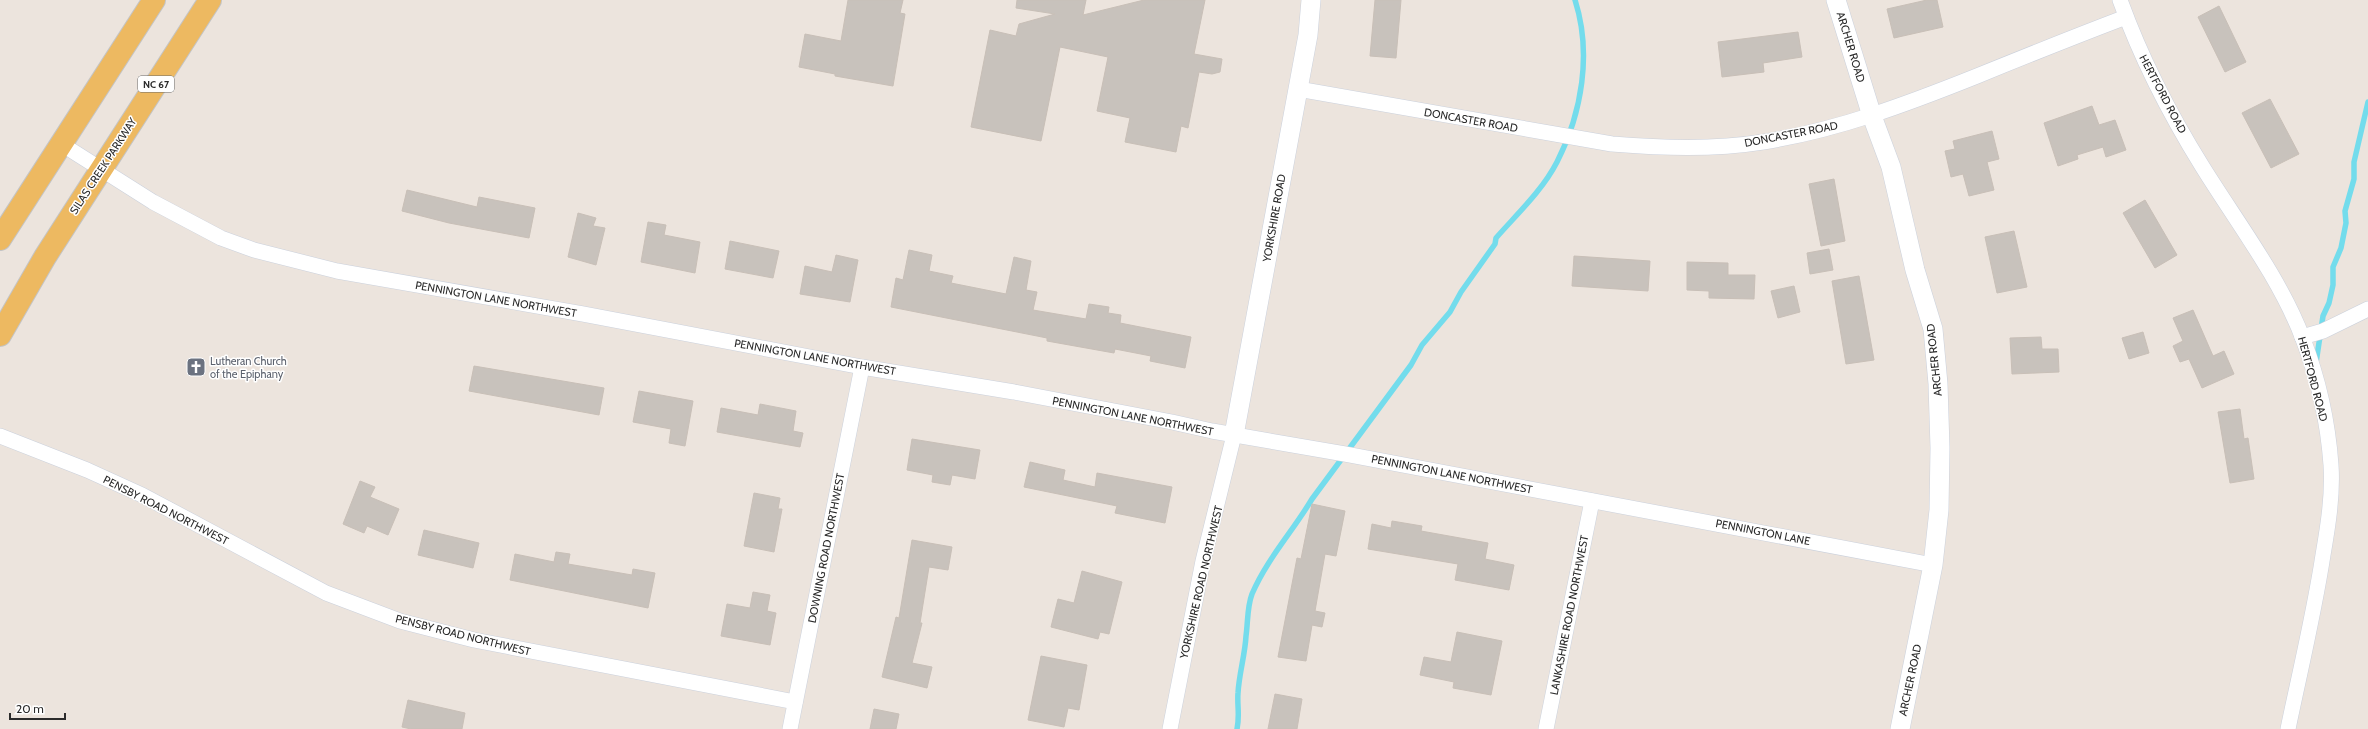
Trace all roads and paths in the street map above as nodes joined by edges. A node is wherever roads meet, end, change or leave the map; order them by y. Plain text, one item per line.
1 (154, 0) edge
2 (210, 0) edge
3 (1311, 0) edge
4 (1836, 0) edge
5 (2120, 0) edge
6 (2126, 16) junction
7 (1298, 89) junction
8 (1872, 116) junction
9 (62, 145) junction
10 (101, 169) junction
11 (0, 239) edge
12 (2368, 310) edge
13 (0, 335) edge
14 (2302, 337) junction
15 (862, 367) junction
16 (0, 436) edge
17 (1234, 436) junction
18 (1592, 501) junction
19 (1933, 565) junction
20 (795, 702) junction
21 (790, 729) edge
22 (1170, 729) edge
23 (1546, 729) edge
24 (1900, 729) edge
25 (2288, 729) edge

1 - 9 main road
2 - 10 main road, SILAS CREEK PARKWAY / NC 67
3 - 7 street, YORKSHIRE ROAD
4 - 8 street, ARCHER ROAD
5 - 6 street, HERTFORD ROAD
6 - 8 street, DONCASTER ROAD
6 - 14 street, HERTFORD ROAD
7 - 8 street, DONCASTER ROAD
7 - 17 street, YORKSHIRE ROAD
8 - 19 street, ARCHER ROAD
9 - 10 street, PENNINGTON LANE NORTHWEST
9 - 11 main road
10 - 13 main road, SILAS CREEK PARKWAY / NC 67
10 - 15 street, PENNINGTON LANE NORTHWEST
12 - 14 street
14 - 25 street, HERTFORD ROAD
15 - 17 street, PENNINGTON LANE NORTHWEST
15 - 20 street, DOWNING ROAD NORTHWEST
16 - 20 street, PENSBY ROAD NORTHWEST
17 - 18 street, PENNINGTON LANE NORTHWEST
17 - 22 street, YORKSHIRE ROAD NORTHWEST
18 - 19 street, PENNINGTON LANE
18 - 23 street, LANKASHIRE ROAD NORTHWEST
19 - 24 street, ARCHER ROAD
20 - 21 street, DOWNING ROAD NORTHWEST

